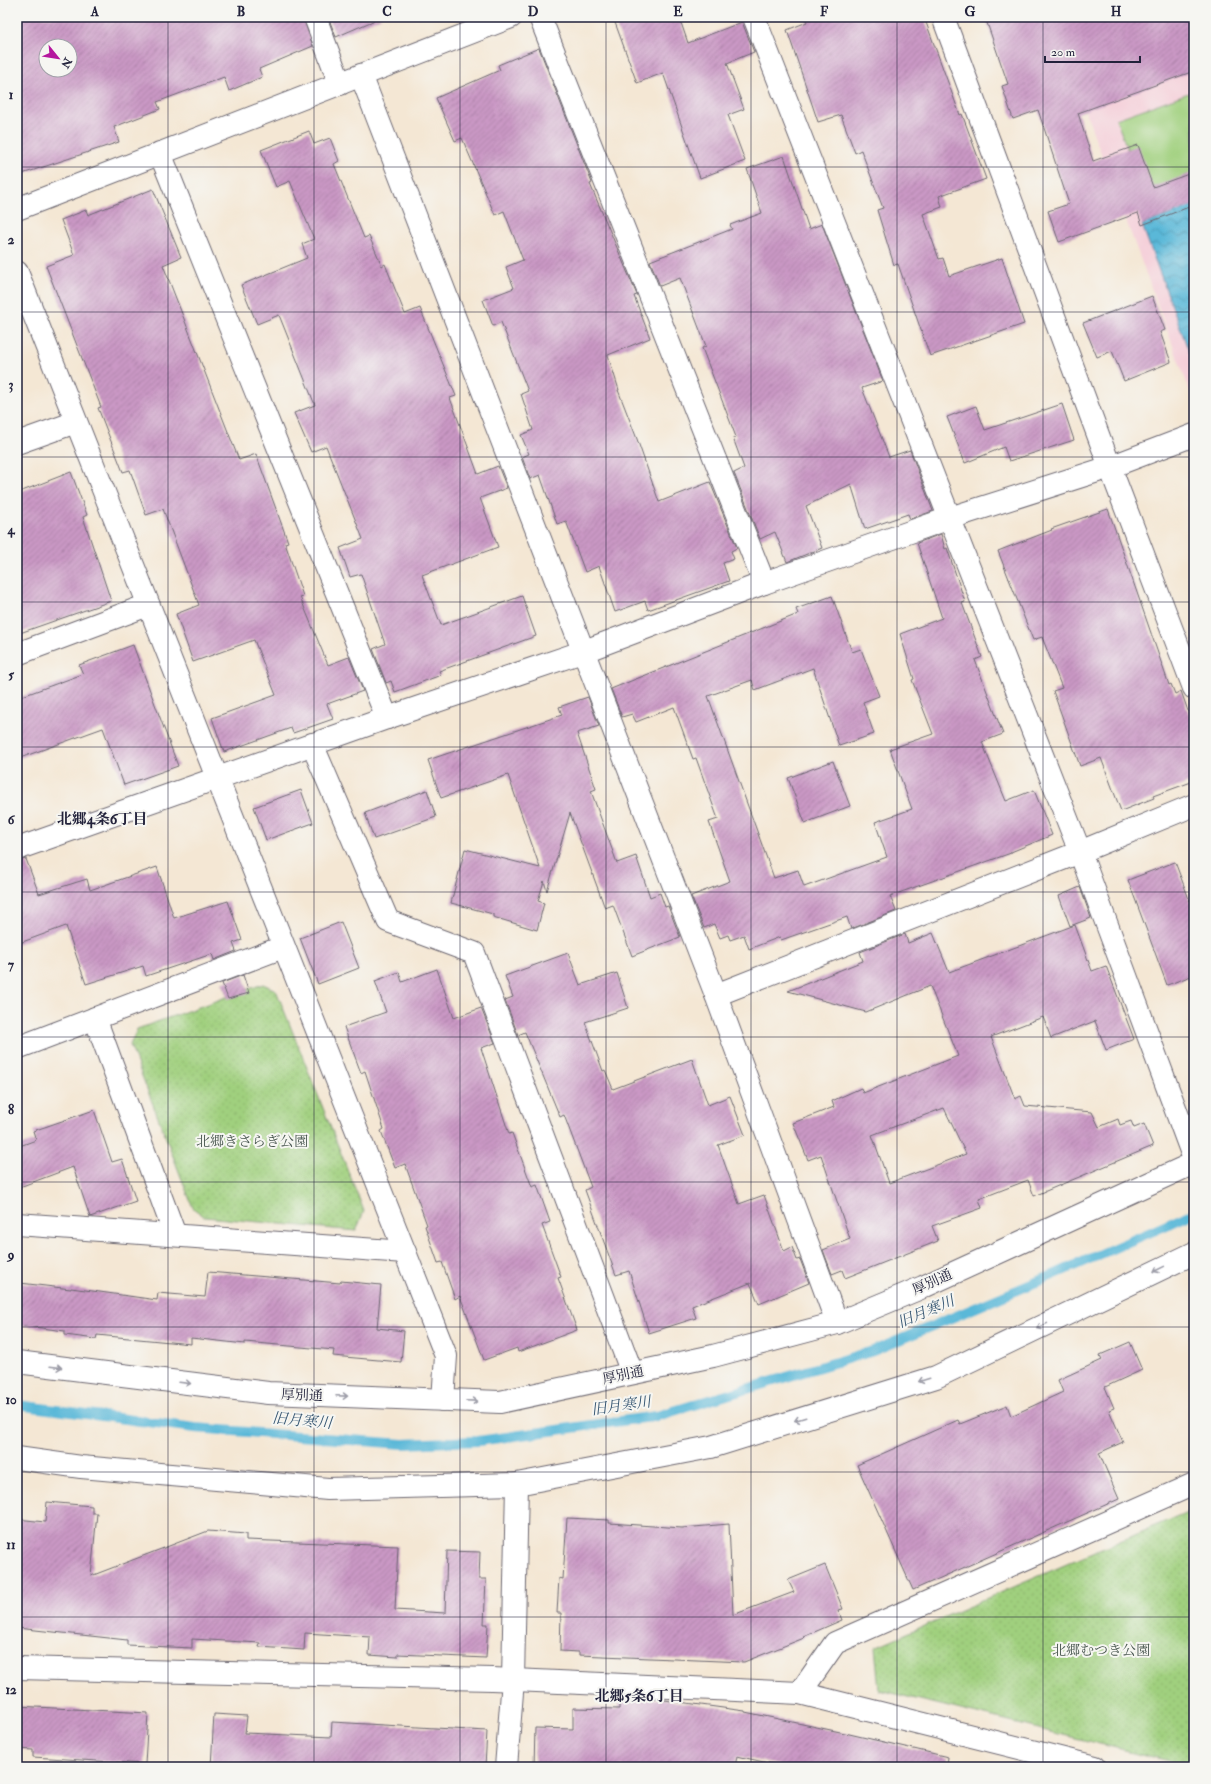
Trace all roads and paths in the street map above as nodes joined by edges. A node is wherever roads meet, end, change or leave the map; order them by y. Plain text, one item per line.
1 (315, 17) edge
2 (511, 17) edge
3 (540, 17) edge
4 (754, 17) edge
5 (943, 17) edge
6 (361, 75) junction
7 (340, 84) junction
8 (160, 153) junction
9 (17, 209) edge
10 (17, 272) edge
11 (76, 422) junction
12 (1194, 435) edge
13 (17, 443) edge
14 (1110, 467) junction
15 (950, 518) junction
16 (764, 583) junction
17 (148, 605) junction
18 (582, 652) junction
19 (17, 654) edge
20 (1194, 688) edge
21 (387, 718) junction
22 (312, 744) junction
23 (216, 778) junction
24 (1194, 805) edge
25 (17, 849) edge
26 (1080, 852) junction
27 (283, 947) junction
28 (716, 995) junction
29 (95, 1018) junction
30 (17, 1048) edge
31 (1194, 1159) edge
32 (1194, 1163) edge
33 (17, 1224) edge
34 (175, 1235) junction
35 (405, 1252) junction
36 (1194, 1253) edge
37 (838, 1323) junction
38 (17, 1362) edge
39 (632, 1373) junction
40 (443, 1400) junction
41 (17, 1458) edge
42 (517, 1484) junction
43 (1194, 1484) edge
44 (17, 1668) edge
45 (513, 1680) junction
46 (800, 1693) junction
47 (506, 1767) edge
48 (1095, 1767) edge

1 - 7 street
2 - 6 street
3 - 16 street
4 - 15 street
5 - 14 street
6 - 7 street
6 - 18 street
7 - 8 street
8 - 9 street
8 - 21 street
10 - 11 street
11 - 13 street
11 - 17 street
12 - 14 street
14 - 15 street
14 - 20 street
15 - 16 street
15 - 26 street
16 - 18 street
17 - 19 street
17 - 23 street
18 - 21 street
18 - 28 street
21 - 22 street
22 - 23 street
22 - 39 street
23 - 25 street
23 - 27 street
24 - 26 street
26 - 28 street
26 - 31 street
27 - 29 street
27 - 35 street
28 - 37 street
29 - 30 street
29 - 34 street
32 - 37 street, 厚別通
33 - 34 street
34 - 35 street
35 - 40 street
36 -> 42 street
37 - 39 street, 厚別通
38 -> 40 street, 厚別通
40 -> 39 street, 厚別通
41 - 42 street
42 - 45 street
43 - 46 street
44 - 45 street
45 - 46 street
45 - 47 street
46 - 48 street

